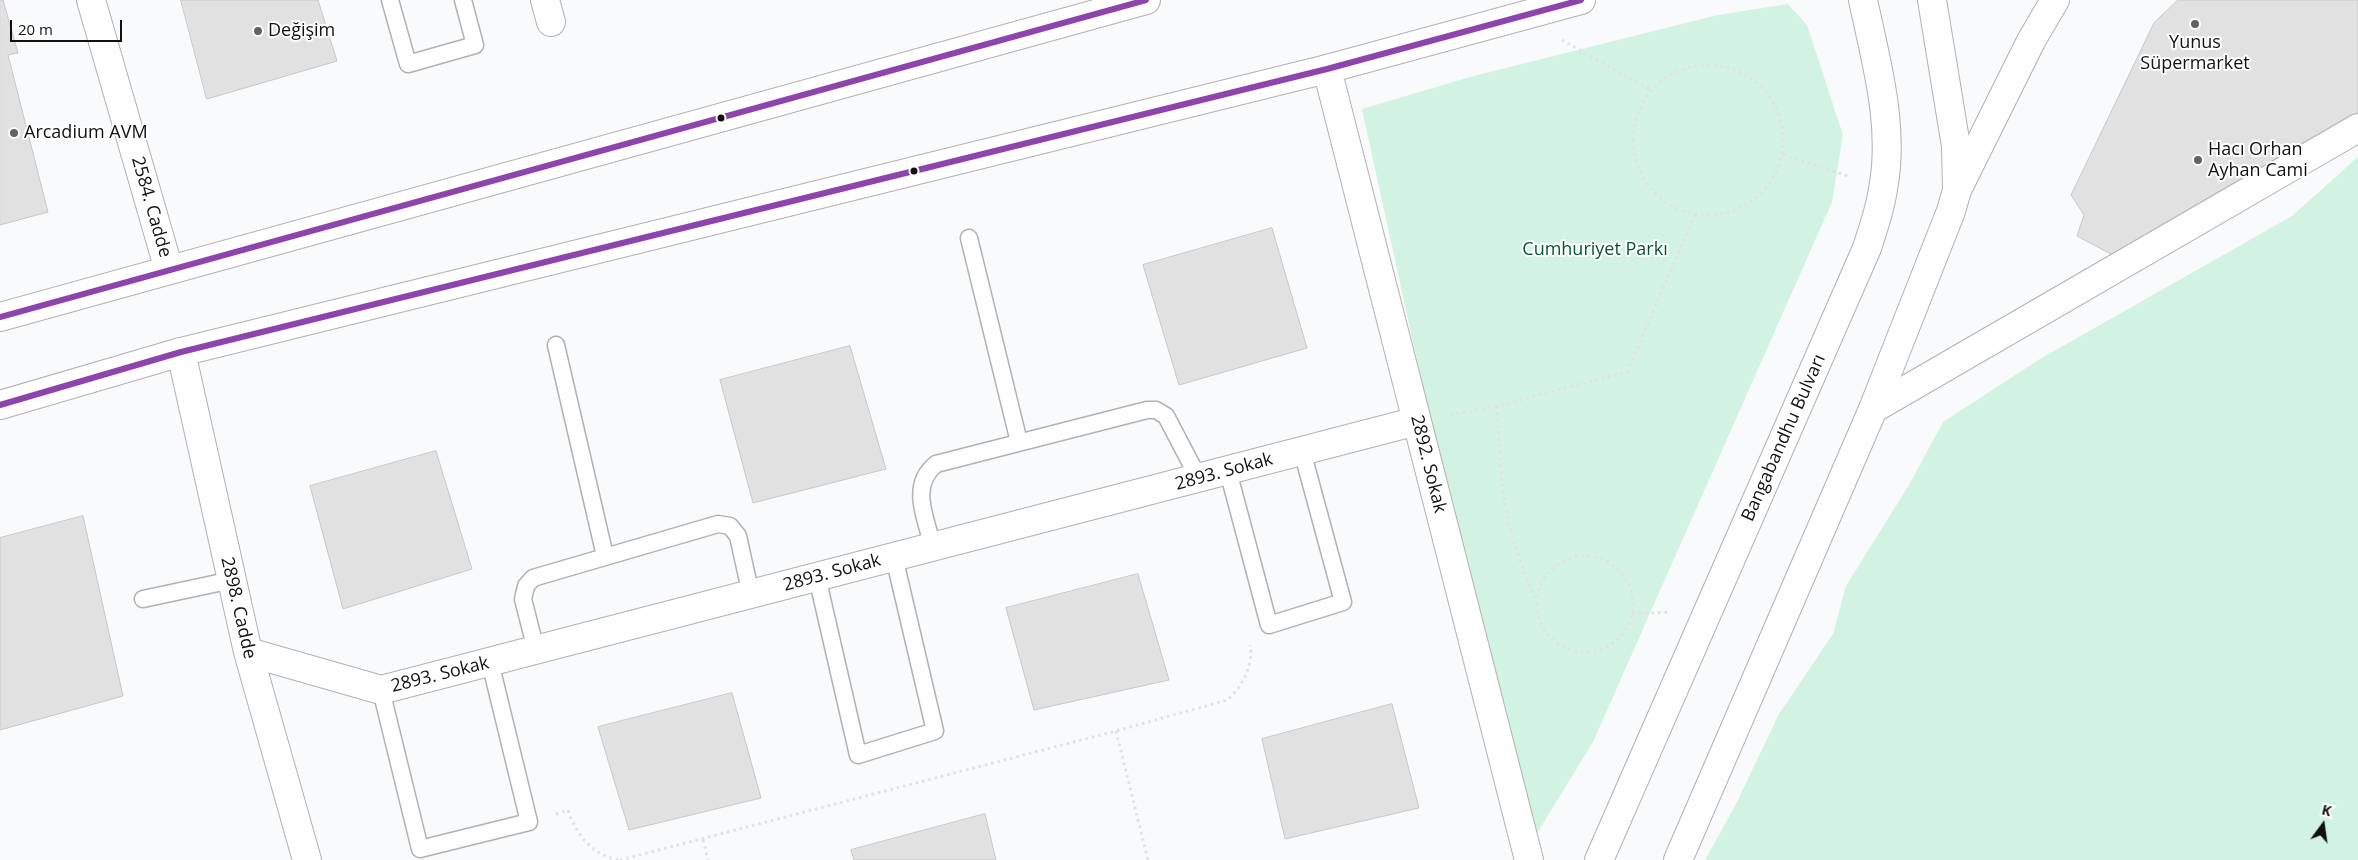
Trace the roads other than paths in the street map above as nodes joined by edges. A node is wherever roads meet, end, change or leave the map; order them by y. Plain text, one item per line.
1 (91, 0) edge
2 (390, 0) edge
3 (463, 0) edge
4 (1146, 0) edge
5 (1581, 0) edge
6 (1863, 0) edge
7 (1932, 0) edge
8 (2054, 0) edge
9 (1327, 69) junction
10 (2358, 128) edge
11 (1957, 190) junction
12 (969, 238) dead end
13 (169, 270) junction
14 (0, 317) edge
15 (556, 345) dead end
16 (180, 352) junction
17 (0, 405) edge
18 (1873, 409) junction
19 (1418, 422) junction
20 (1019, 442) junction
21 (1302, 451) junction
22 (1228, 471) junction
23 (1199, 479) junction
24 (934, 547) junction
25 (605, 556) junction
26 (894, 557) junction
27 (817, 577) junction
28 (232, 580) junction
29 (751, 594) junction
30 (143, 599) dead end
31 (536, 650) junction
32 (248, 652) junction
33 (490, 662) junction
34 (381, 690) junction
35 (307, 860) edge
36 (1529, 860) edge
37 (1600, 860) edge
38 (1678, 860) edge

1 - 13 main road, 2584. Cadde
2 - 3 lane
4 - 13 main road
5 - 9 main road
6 - 37 main road, Bangabandhu Bulvarı
7 - 11 main road
8 - 11 main road
9 - 16 main road
9 - 19 main road, 2892. Sokak
10 - 18 main road
11 - 18 main road
12 - 20 lane
13 - 14 main road
15 - 25 lane
16 - 17 main road
16 - 28 main road, 2898. Cadde
18 - 38 main road
19 - 21 main road, 2893. Sokak
19 - 36 main road, 2892. Sokak
20 - 23 lane
20 - 24 lane
21 - 22 main road, 2893. Sokak
21 - 22 lane
22 - 23 main road, 2893. Sokak
23 - 24 main road, 2893. Sokak
24 - 26 main road, 2893. Sokak
25 - 29 lane
25 - 31 lane
26 - 27 main road, 2893. Sokak
26 - 27 lane
27 - 29 main road, 2893. Sokak
28 - 30 lane
28 - 32 main road, 2898. Cadde
29 - 31 main road, 2893. Sokak
31 - 33 main road, 2893. Sokak
32 - 34 main road, 2893. Sokak
32 - 35 main road, 2898. Cadde
33 - 34 main road, 2893. Sokak
33 - 34 lane

